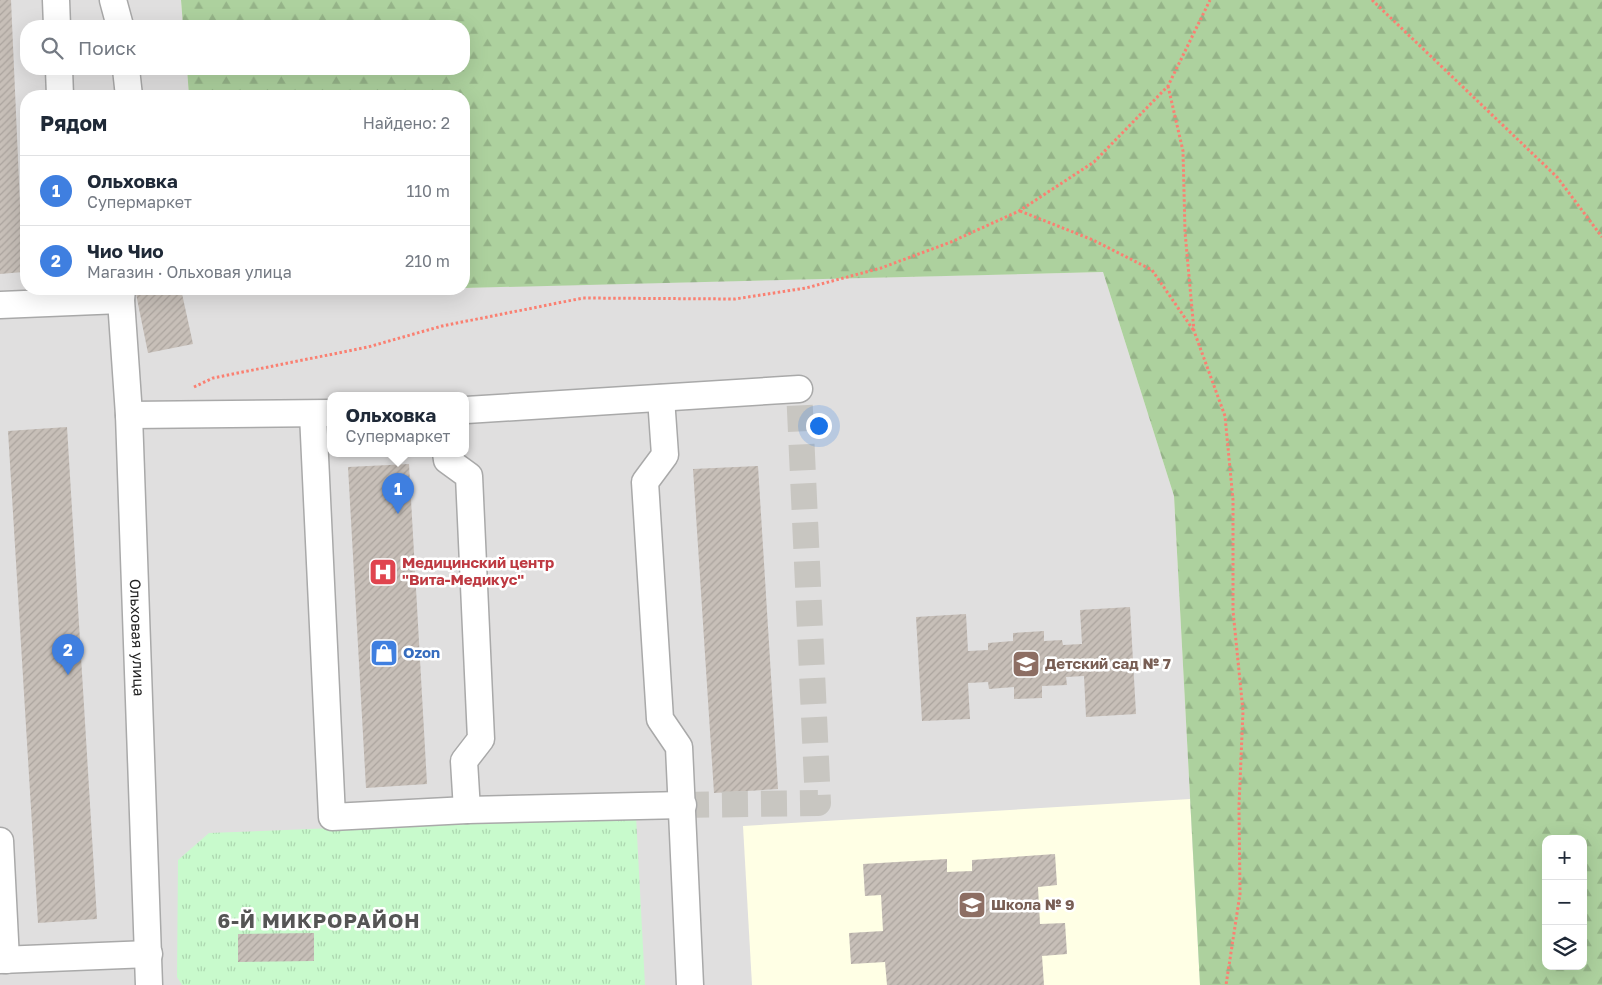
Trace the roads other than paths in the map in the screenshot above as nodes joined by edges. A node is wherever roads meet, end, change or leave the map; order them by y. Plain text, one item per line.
1 (56, 0) edge
2 (114, 0) edge
3 (57, 20) edge
4 (119, 20) edge
5 (59, 75) edge
6 (127, 75) edge
7 (60, 90) edge
8 (128, 90) edge
9 (68, 295) edge
10 (121, 295) edge
11 (0, 305) edge
12 (799, 389) dead end
13 (661, 398) junction
14 (469, 410) edge
15 (322, 413) edge
16 (129, 416) junction
17 (447, 457) edge
18 (683, 805) junction
19 (466, 810) junction
20 (0, 841) edge
21 (149, 954) junction
22 (3, 960) edge
23 (149, 985) edge
24 (690, 985) edge

1 - 3 street
2 - 4 street
5 - 7 street
6 - 8 street
9 - 11 street
10 - 16 street, Ольховая улица
12 - 13 street
13 - 14 street
13 - 18 street
15 - 16 street
15 - 19 street
16 - 21 street, Ольховая улица
17 - 19 street
18 - 19 street
18 - 24 street
20 - 22 street
21 - 22 street
21 - 23 street, Ольховая улица

